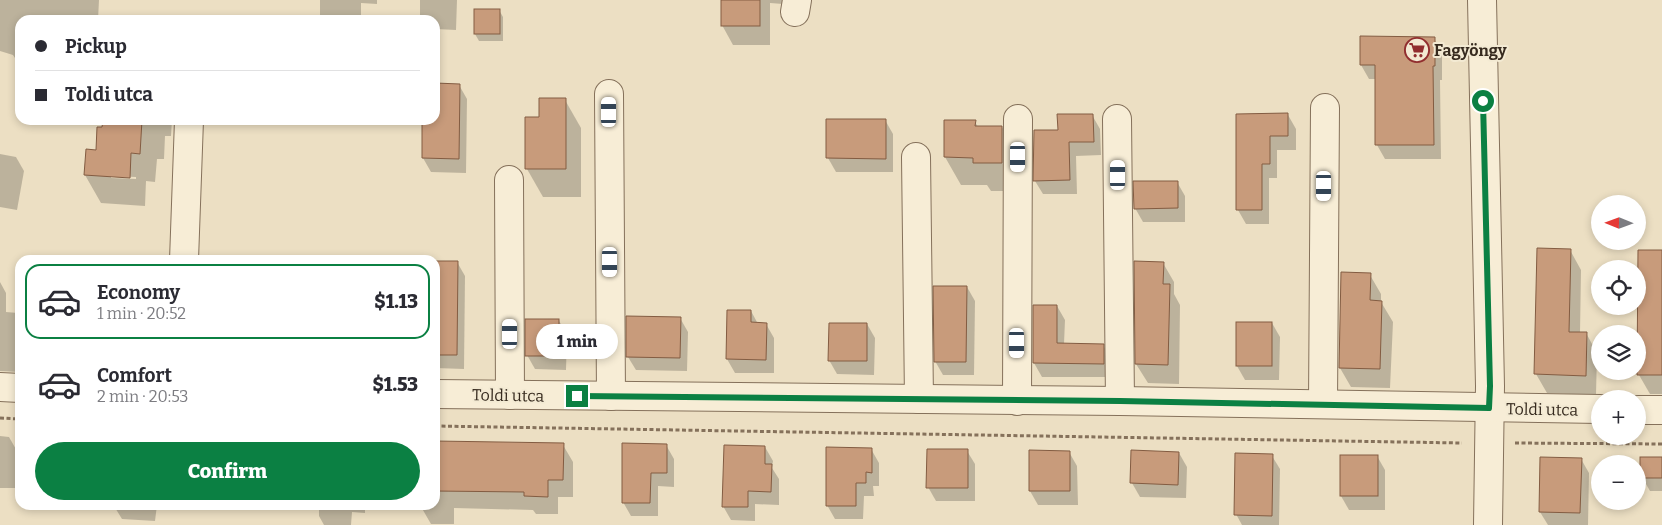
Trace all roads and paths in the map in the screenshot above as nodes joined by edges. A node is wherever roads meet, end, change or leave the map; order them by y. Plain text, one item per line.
1 (1482, 0) edge
2 (609, 94) dead end
3 (1325, 108) dead end
4 (1117, 119) dead end
5 (1018, 120) dead end
6 (189, 125) edge
7 (916, 157) dead end
8 (509, 180) dead end
9 (184, 255) edge
10 (0, 387) edge
11 (15, 388) edge
12 (440, 394) edge
13 (510, 395) junction
14 (611, 396) junction
15 (919, 399) junction
16 (1017, 400) junction
17 (1120, 401) junction
18 (1323, 404) junction
19 (1489, 408) junction
20 (1591, 410) edge
21 (1646, 410) edge
22 (1662, 410) edge
23 (0, 418) edge
24 (15, 419) edge
25 (440, 426) edge
26 (1488, 443) junction
27 (1662, 444) edge
28 (1488, 525) edge

1 - 19 street
2 - 14 street
3 - 18 street
4 - 17 street
5 - 16 street
6 - 9 street
7 - 15 street
8 - 13 street
10 - 11 street
12 - 13 street, Toldi utca
13 - 14 street, Toldi utca
14 - 15 street, Toldi utca
15 - 16 street, Toldi utca
16 - 17 street, Toldi utca
17 - 18 street, Toldi utca
18 - 19 street, Toldi utca
19 - 20 street, Toldi utca
19 - 26 street
21 - 22 street
23 - 24 path
25 - 26 path
26 - 27 path
26 - 28 street

